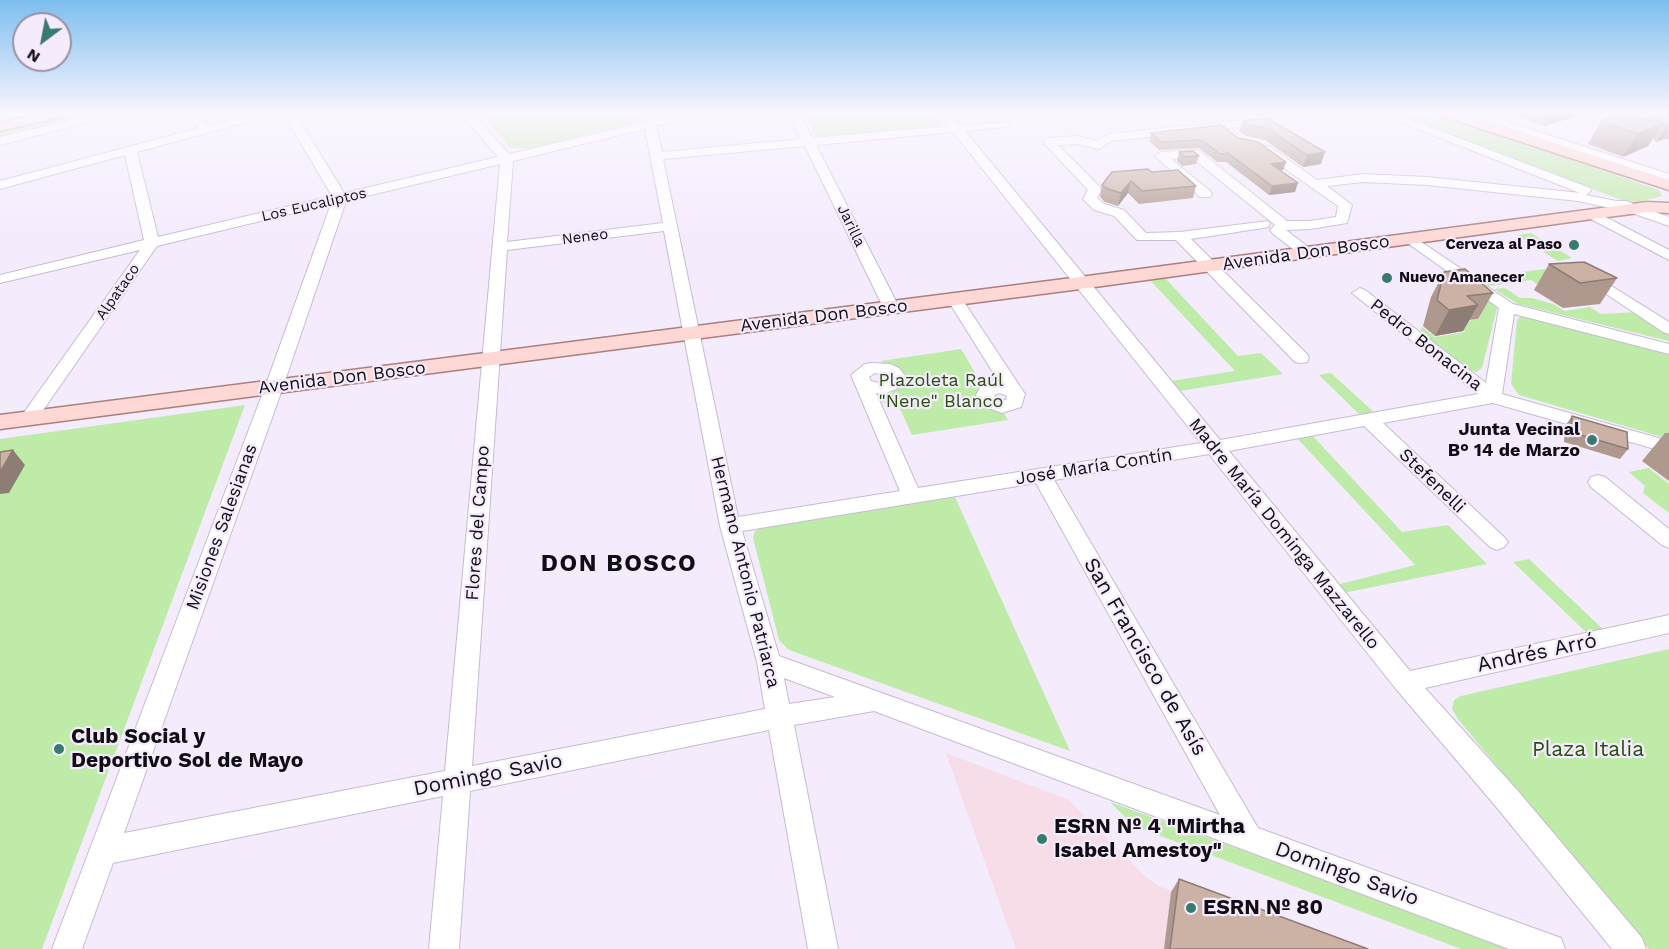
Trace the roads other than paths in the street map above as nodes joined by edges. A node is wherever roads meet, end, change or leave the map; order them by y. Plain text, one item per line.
1 (102, 157) edge
2 (132, 157) edge
3 (316, 157) edge
4 (514, 157) edge
5 (657, 157) edge
6 (818, 157) edge
7 (980, 157) edge
8 (1064, 157) edge
9 (1163, 157) edge
10 (1199, 157) edge
11 (1276, 157) edge
12 (1503, 157) edge
13 (1574, 157) edge
14 (1587, 157) edge
15 (1598, 157) edge
16 (507, 159) junction
17 (1669, 169) edge
18 (1646, 174) junction
19 (1669, 178) edge
20 (0, 184) edge
21 (1315, 184) junction
22 (1234, 185) junction
23 (1669, 185) edge
24 (1207, 190) junction
25 (1669, 190) edge
26 (340, 198) junction
27 (1669, 201) edge
28 (1640, 208) junction
29 (1669, 208) edge
30 (1592, 214) junction
31 (1669, 222) edge
32 (1263, 224) junction
33 (670, 226) junction
34 (1280, 227) junction
35 (1180, 236) junction
36 (1411, 239) junction
37 (152, 243) junction
38 (500, 247) junction
39 (1307, 253) junction
40 (1669, 256) edge
41 (1208, 266) junction
42 (1580, 270) edge
43 (0, 279) edge
44 (1080, 283) junction
45 (1360, 293) dead end
46 (955, 299) junction
47 (1507, 307) junction
48 (891, 308) junction
49 (1669, 329) edge
50 (692, 333) junction
51 (1669, 349) edge
52 (1301, 358) dead end
53 (490, 359) junction
54 (864, 385) dead end
55 (274, 387) junction
56 (1016, 394) dead end
57 (1493, 397) junction
58 (28, 418) junction
59 (1368, 419) junction
60 (0, 422) edge
61 (1214, 447) junction
62 (1669, 447) edge
63 (1041, 475) junction
64 (1598, 482) dead end
65 (912, 497) junction
66 (730, 526) junction
67 (1669, 540) edge
68 (1497, 542) dead end
69 (1669, 624) edge
70 (769, 662) junction
71 (1405, 682) junction
72 (873, 701) junction
73 (779, 717) junction
74 (459, 781) junction
75 (1248, 838) junction
76 (104, 851) junction
77 (67, 949) edge
78 (444, 949) edge
79 (823, 949) edge
80 (1550, 949) edge
81 (1631, 949) edge

1 - 20 street
2 - 37 street
3 - 26 street
4 - 16 street, Los Eucaliptos
5 - 33 street, Hermano Antonio Patriarca
6 - 48 street, Jarilla
7 - 44 street, Madre María Dominga Mazzarello
8 - 35 street
9 - 24 street
10 - 22 street
11 - 21 street
12 - 28 street
13 - 25 main road
14 - 18 main road
15 - 18 street
16 - 26 street, Los Eucaliptos
16 - 38 street, Flores del Campo
17 - 18 street
18 - 19 street
18 - 23 main road
21 - 28 street
21 - 34 street
22 - 24 street
22 - 34 street
24 - 32 street
26 - 37 street, Los Eucaliptos
26 - 55 street, Misiones Salesianas
27 - 28 main road, Avenida Don Bosco
28 - 29 main road, Avenida Don Bosco
28 - 30 main road, Avenida Don Bosco
28 - 31 street
30 - 36 main road, Avenida Don Bosco
30 - 40 street
32 - 34 street
32 - 35 street
33 - 38 street, Neneo
33 - 50 street, Hermano Antonio Patriarca
34 - 39 street
35 - 41 street
36 - 39 main road, Avenida Don Bosco
36 - 47 street
37 - 43 street, Los Eucaliptos
37 - 58 street, Alpataco
38 - 53 street, Flores del Campo
39 - 41 main road, Avenida Don Bosco
41 - 44 main road, Avenida Don Bosco
41 - 52 street
42 - 49 street
44 - 46 main road, Avenida Don Bosco
44 - 61 street, Madre María Dominga Mazzarello
45 - 57 street, Pedro Bonacina
46 - 48 main road, Avenida Don Bosco
46 - 56 street
47 - 51 street
47 - 57 street
48 - 50 main road, Avenida Don Bosco
50 - 53 main road, Avenida Don Bosco
50 - 66 street, Hermano Antonio Patriarca
53 - 55 main road, Avenida Don Bosco
53 - 74 street, Flores del Campo
54 - 65 street
55 - 58 main road, Avenida Don Bosco
55 - 76 street, Misiones Salesianas
57 - 59 street, José María Contín
57 - 62 street, José María Contín
58 - 60 main road, Avenida Don Bosco
59 - 61 street, José María Contín
59 - 68 street, Stefenelli
61 - 63 street, José María Contín
61 - 71 street, Madre María Dominga Mazzarello
63 - 65 street, José María Contín
63 - 75 street, San Francisco de Asís
64 - 67 street
65 - 66 street, José María Contín
66 - 70 street, Hermano Antonio Patriarca
69 - 71 street, Andrés Arró
70 - 72 street, Domingo Savio
70 - 73 street, Hermano Antonio Patriarca
71 - 81 street, Madre María Dominga Mazzarello
72 - 73 street, Domingo Savio
72 - 75 street, Domingo Savio
73 - 74 street, Domingo Savio
73 - 79 street, Hermano Antonio Patriarca
74 - 76 street, Domingo Savio
74 - 78 street, Flores del Campo
75 - 80 street, Domingo Savio
76 - 77 street, Misiones Salesianas

